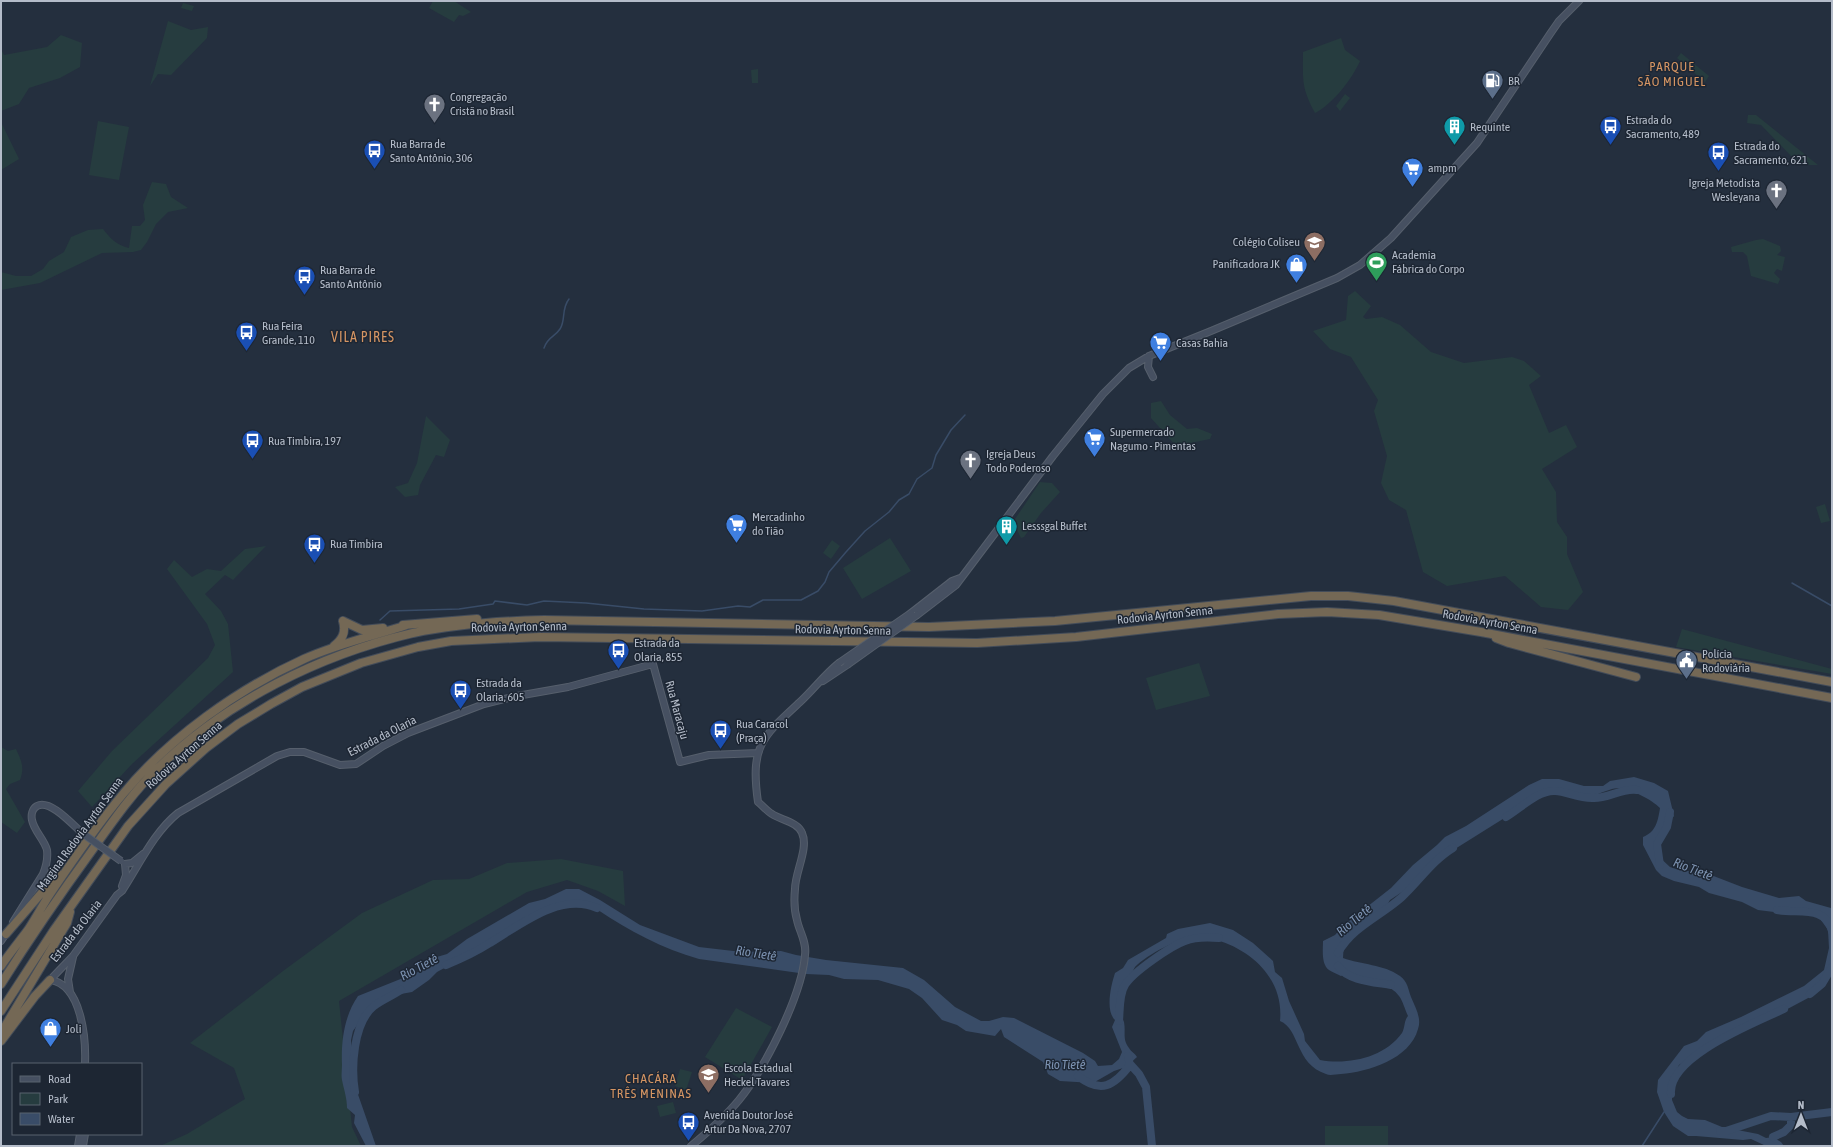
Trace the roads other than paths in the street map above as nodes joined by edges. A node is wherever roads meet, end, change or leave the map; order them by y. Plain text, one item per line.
1 (1579, 1) edge
2 (1148, 356) junction
3 (1153, 377) dead end
4 (914, 614) junction
5 (512, 621) junction
6 (407, 625) junction
7 (1481, 632) junction
8 (329, 650) junction
9 (653, 664) joint
10 (1636, 677) dead end
11 (1832, 682) edge
12 (818, 684) junction
13 (1832, 698) edge
14 (758, 753) junction
15 (85, 844) junction
16 (148, 848) junction
17 (123, 863) junction
18 (117, 895) junction
19 (73, 905) junction
20 (6, 934) junction
21 (1, 941) edge
22 (73, 956) junction
23 (1, 966) edge
24 (50, 980) junction
25 (1, 984) edge
26 (70, 992) junction
27 (1, 1011) edge
28 (1, 1033) edge
29 (1, 1042) edge
30 (85, 1063) edge
31 (80, 1135) edge
32 (85, 1135) edge
33 (78, 1146) edge
34 (84, 1146) edge
35 (691, 1146) edge

1 - 2 main road
2 - 3 main road
2 - 4 main road
4 - 12 main road, bridge
4 - 12 main road, bridge
5 - 6 highway
5 - 11 highway, Rodovia Ayrton Senna
5 - 25 highway, Rodovia Ayrton Senna
6 - 8 highway, Marginal Rodovia Ayrton Senna
6 - 8 highway
7 - 10 highway
7 - 13 highway, Rodovia Ayrton Senna
7 - 19 highway, Rodovia Ayrton Senna
8 - 15 highway, Marginal Rodovia Ayrton Senna
9 - 14 main road, Rua Maracaju
9 - 16 main road, Estrada da Olaria
12 - 14 main road
14 - 35 main road
15 - 20 highway
15 - 23 highway, Marginal Rodovia Ayrton Senna
16 - 17 main road, Estrada da Olaria
16 - 18 main road, Estrada da Olaria
17 - 18 main road, Estrada da Olaria
17 - 20 main road, bridge
18 - 22 main road, Estrada da Olaria
19 - 27 highway, Rodovia Ayrton Senna
19 - 28 highway
20 - 21 main road
22 - 24 main road, Estrada da Olaria
22 - 26 main road
24 - 26 main road
24 - 29 highway
26 - 30 main road
31 - 33 main road
32 - 34 main road

